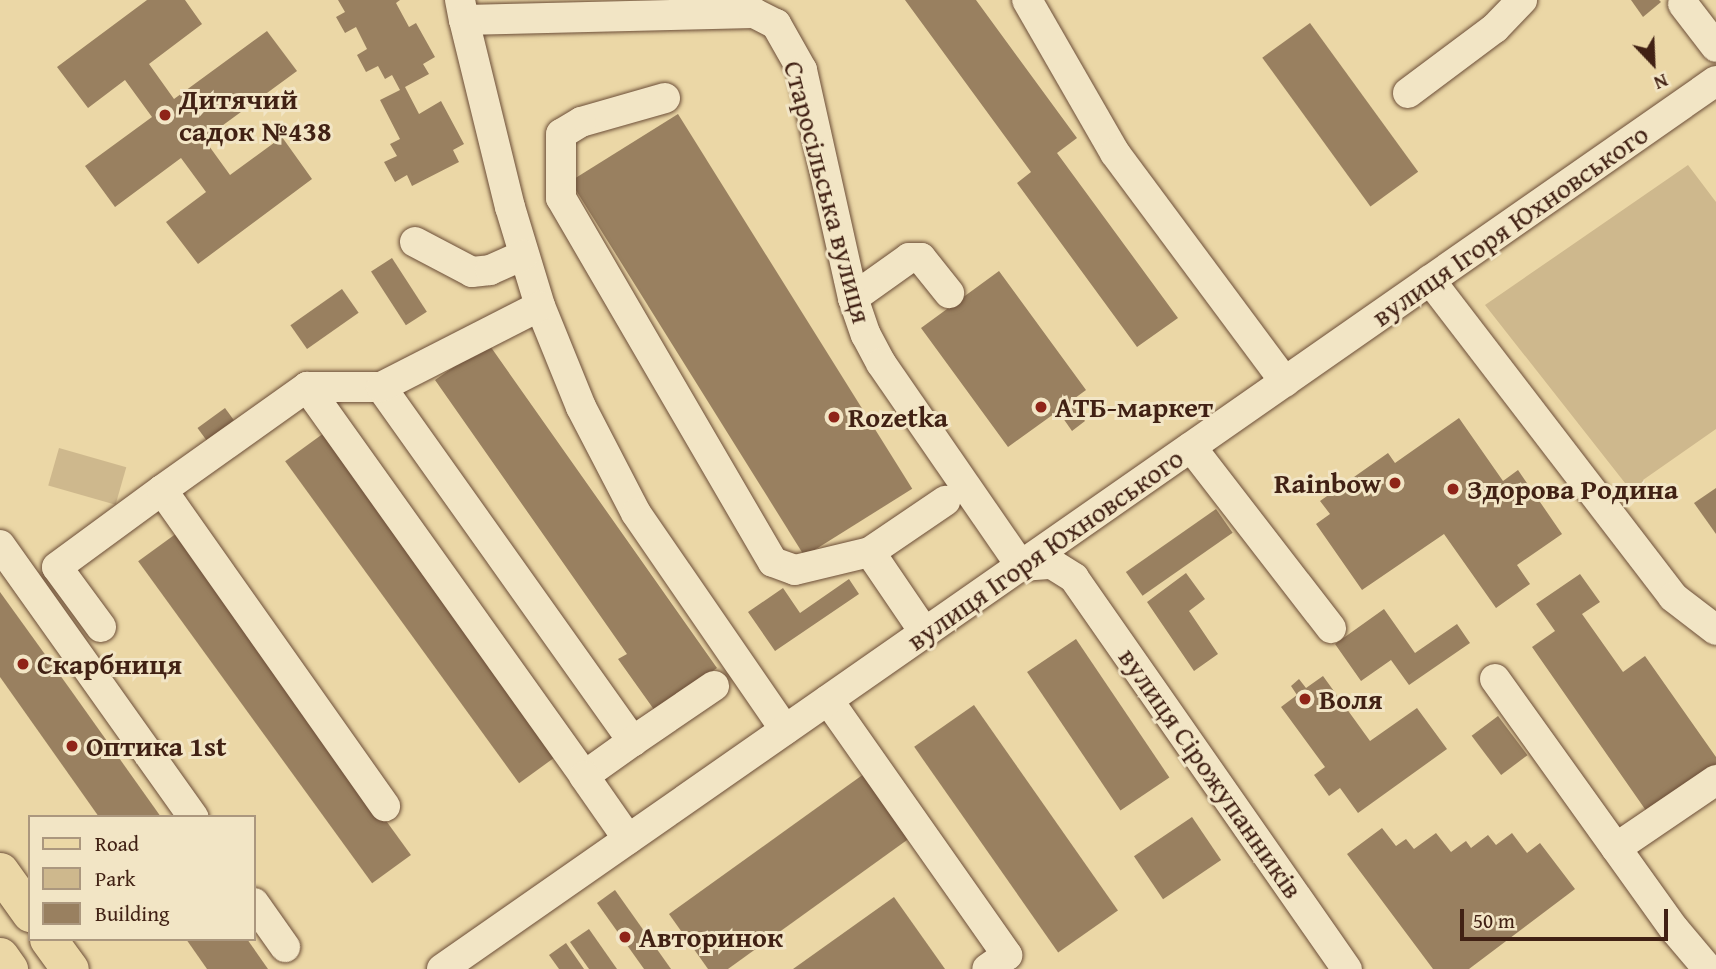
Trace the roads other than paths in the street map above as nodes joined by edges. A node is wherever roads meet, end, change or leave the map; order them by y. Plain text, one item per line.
1 (1027, 0) edge
2 (1522, 0) edge
3 (1683, 4) dead end
4 (631, 8) edge
5 (462, 10) edge
6 (1716, 47) edge
7 (1716, 81) edge
8 (1408, 93) dead end
9 (665, 99) dead end
10 (415, 242) dead end
11 (524, 255) junction
12 (1430, 280) junction
13 (948, 293) dead end
14 (853, 298) junction
15 (540, 306) junction
16 (1285, 382) junction
17 (307, 387) junction
18 (382, 387) junction
19 (1191, 447) junction
20 (162, 489) junction
21 (945, 501) dead end
22 (1079, 526) junction
23 (0, 545) edge
24 (870, 552) junction
25 (1021, 566) junction
26 (1074, 578) junction
27 (101, 627) dead end
28 (1331, 628) dead end
29 (1716, 629) edge
30 (925, 633) junction
31 (1495, 679) dead end
32 (714, 686) dead end
33 (828, 700) junction
34 (785, 730) junction
35 (634, 741) junction
36 (584, 776) junction
37 (1716, 780) edge
38 (385, 806) dead end
39 (192, 815) edge
40 (628, 839) junction
41 (1616, 848) junction
42 (0, 872) edge
43 (256, 906) edge
44 (28, 910) edge
45 (49, 941) edge
46 (285, 947) dead end
47 (0, 956) edge
48 (9, 969) edge
49 (70, 969) edge
50 (442, 969) edge
51 (987, 969) edge
52 (1348, 969) edge
53 (1709, 969) edge

1 - 16 street
2 - 8 street
3 - 6 street
4 - 5 street, Старосільська вулиця
4 - 14 street, Старосільська вулиця
5 - 11 street
7 - 12 street, вулиця Ігоря Юхновського
9 - 24 street
10 - 11 street
11 - 15 street
12 - 16 street, вулиця Ігоря Юхновського
12 - 29 street
13 - 14 street
14 - 25 street, Старосільська вулиця
15 - 18 street
15 - 34 street
16 - 19 street, вулиця Ігоря Юхновського
17 - 18 street
17 - 20 street
17 - 36 street
18 - 35 street
19 - 22 street, вулиця Ігоря Юхновського
19 - 28 street
20 - 27 street
20 - 38 street
21 - 24 street
22 - 25 street, вулиця Ігоря Юхновського
22 - 26 street
23 - 39 street
24 - 30 street
25 - 26 street
25 - 30 street, вулиця Ігоря Юхновського
26 - 52 street, вулиця Сірожупанників
30 - 33 street, вулиця Ігоря Юхновського
31 - 41 street
32 - 35 street
33 - 34 street, вулиця Ігоря Юхновського
33 - 51 street
34 - 40 street, вулиця Ігоря Юхновського
35 - 36 street
36 - 40 street
37 - 41 street
40 - 50 street, вулиця Ігоря Юхновського
41 - 53 street
42 - 44 main road
43 - 46 street
45 - 49 main road
47 - 48 main road

